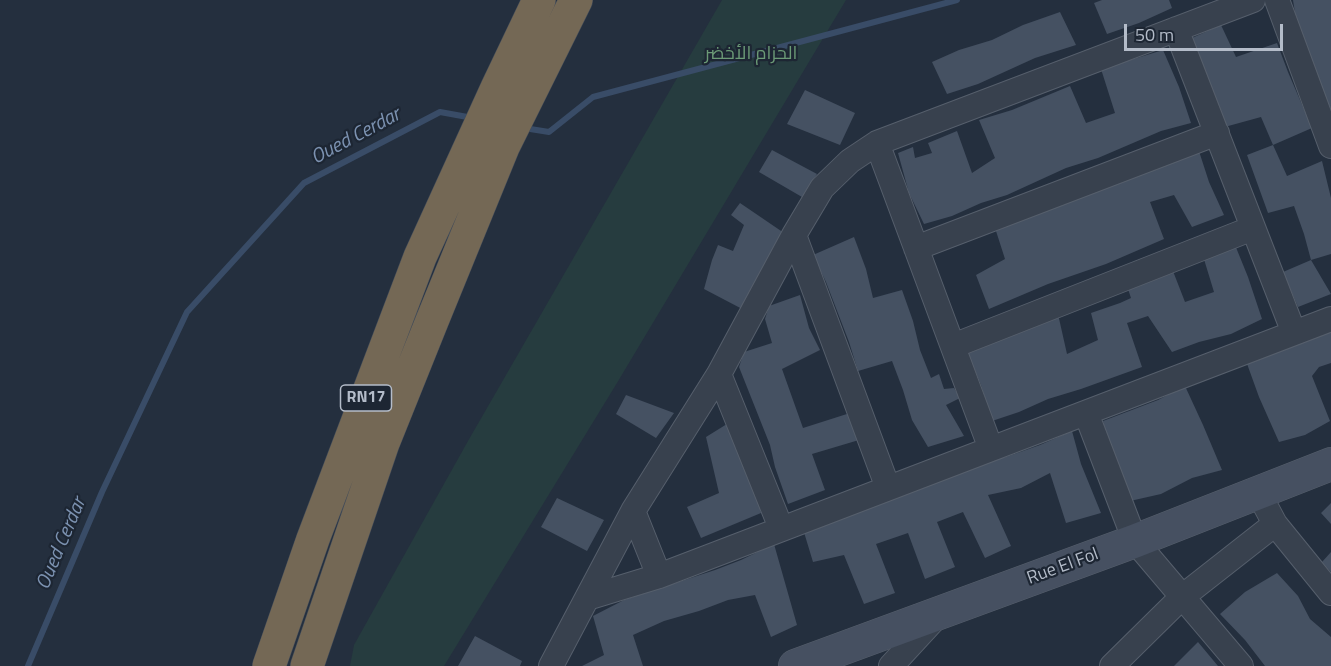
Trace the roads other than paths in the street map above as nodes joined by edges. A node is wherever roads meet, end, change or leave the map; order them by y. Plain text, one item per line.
1 (539, 0) edge
2 (576, 0) edge
3 (1253, 0) edge
4 (1277, 0) edge
5 (1176, 29) junction
6 (511, 93) junction
7 (1216, 133) junction
8 (489, 142) junction
9 (877, 143) junction
10 (1331, 146) edge
11 (1253, 228) junction
12 (794, 235) junction
13 (916, 248) junction
14 (1331, 319) edge
15 (1294, 333) junction
16 (953, 346) junction
17 (719, 374) junction
18 (1086, 413) junction
19 (991, 449) junction
20 (1331, 464) edge
21 (888, 488) junction
22 (1258, 492) junction
23 (633, 511) junction
24 (1275, 524) junction
25 (781, 528) junction
26 (1135, 541) junction
27 (659, 576) junction
28 (1331, 593) edge
29 (1182, 597) junction
30 (587, 598) junction
31 (942, 611) junction
32 (269, 666) edge
33 (307, 666) edge
34 (551, 666) edge
35 (795, 666) edge
36 (891, 666) edge
37 (1112, 666) edge
38 (1241, 666) edge

1 - 6 highway, RN17
2 - 6 highway, RN17
3 - 5 street
4 - 10 street
5 - 7 street
5 - 9 street
6 - 8 highway, RN17
7 - 11 street
7 - 13 street
8 - 32 highway, RN17
8 - 33 highway, RN17
9 - 12 street
9 - 13 street
11 - 15 street
11 - 16 street
12 - 17 street
12 - 21 street
13 - 16 street
14 - 15 street
15 - 18 street
16 - 19 street
17 - 23 street
17 - 25 street
18 - 19 street
18 - 26 street
19 - 21 street
20 - 22 street, Rue El Fol
21 - 25 street
22 - 24 street
22 - 26 street, Rue El Fol
23 - 27 street
23 - 30 street
24 - 28 street
24 - 29 street
25 - 27 street
26 - 29 street
26 - 31 street, Rue El Fol
27 - 30 street
29 - 37 street
29 - 38 street
30 - 34 street
31 - 35 street, Rue El Fol
31 - 36 street

